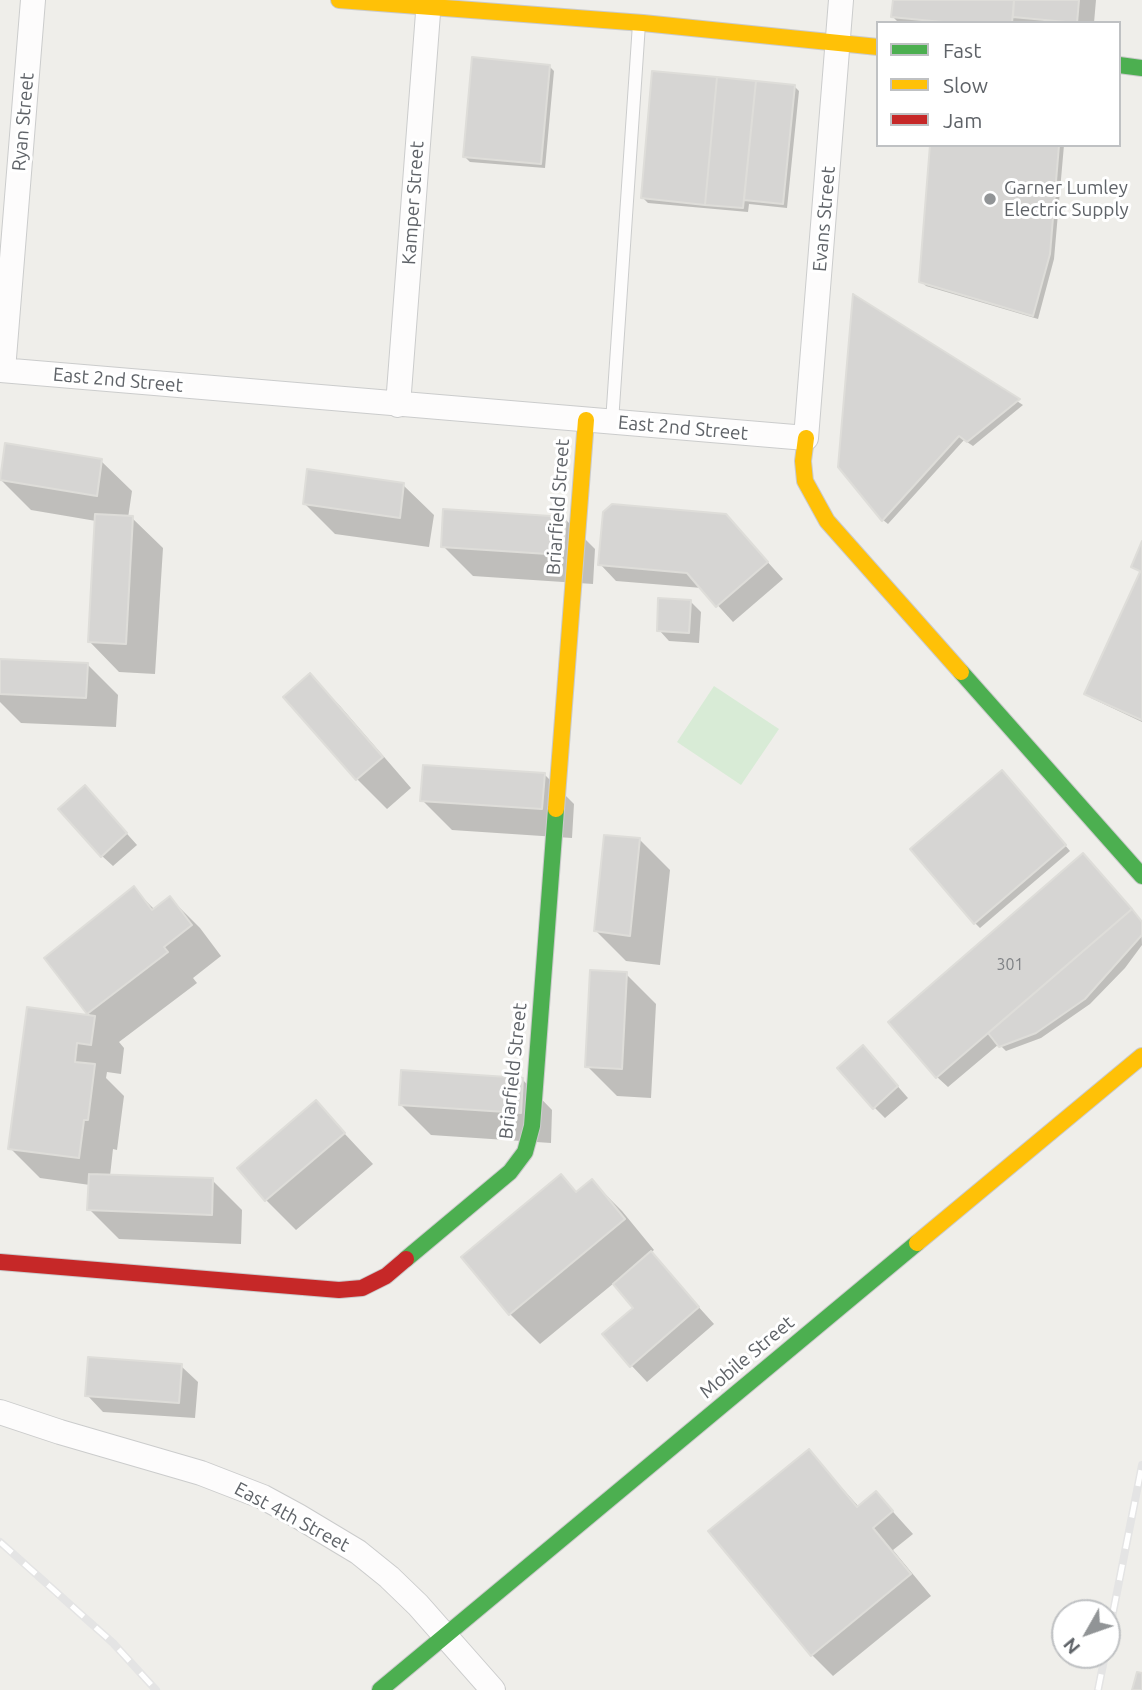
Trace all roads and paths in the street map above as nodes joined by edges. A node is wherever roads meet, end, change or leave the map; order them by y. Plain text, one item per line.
1 (33, 0) edge
2 (339, 0) edge
3 (841, 0) edge
4 (429, 3) edge
5 (639, 23) junction
6 (838, 43) junction
7 (876, 47) edge
8 (1121, 65) edge
9 (1142, 68) edge
10 (1, 370) edge
11 (398, 405) junction
12 (586, 420) junction
13 (612, 422) junction
14 (806, 438) junction
15 (1142, 876) edge
16 (1142, 1056) edge
17 (0, 1262) edge
18 (0, 1412) edge
19 (445, 1634) junction
20 (380, 1690) edge
21 (493, 1690) edge

1 - 10 street, Ryan Street
2 - 4 street
3 - 6 street, Evans Street
4 - 5 street
4 - 11 street, Kamper Street
5 - 6 street
5 - 13 lane
6 - 7 street
6 - 14 street, Evans Street
8 - 9 street
10 - 11 street, East 2nd Street
11 - 12 street, East 2nd Street
12 - 13 street, East 2nd Street
12 - 17 street, Briarfield Street
13 - 14 street, East 2nd Street
14 - 15 street
16 - 19 street, Mobile Street
18 - 19 street, East 4th Street
19 - 20 street, Mobile Street
19 - 21 street, East 4th Street

